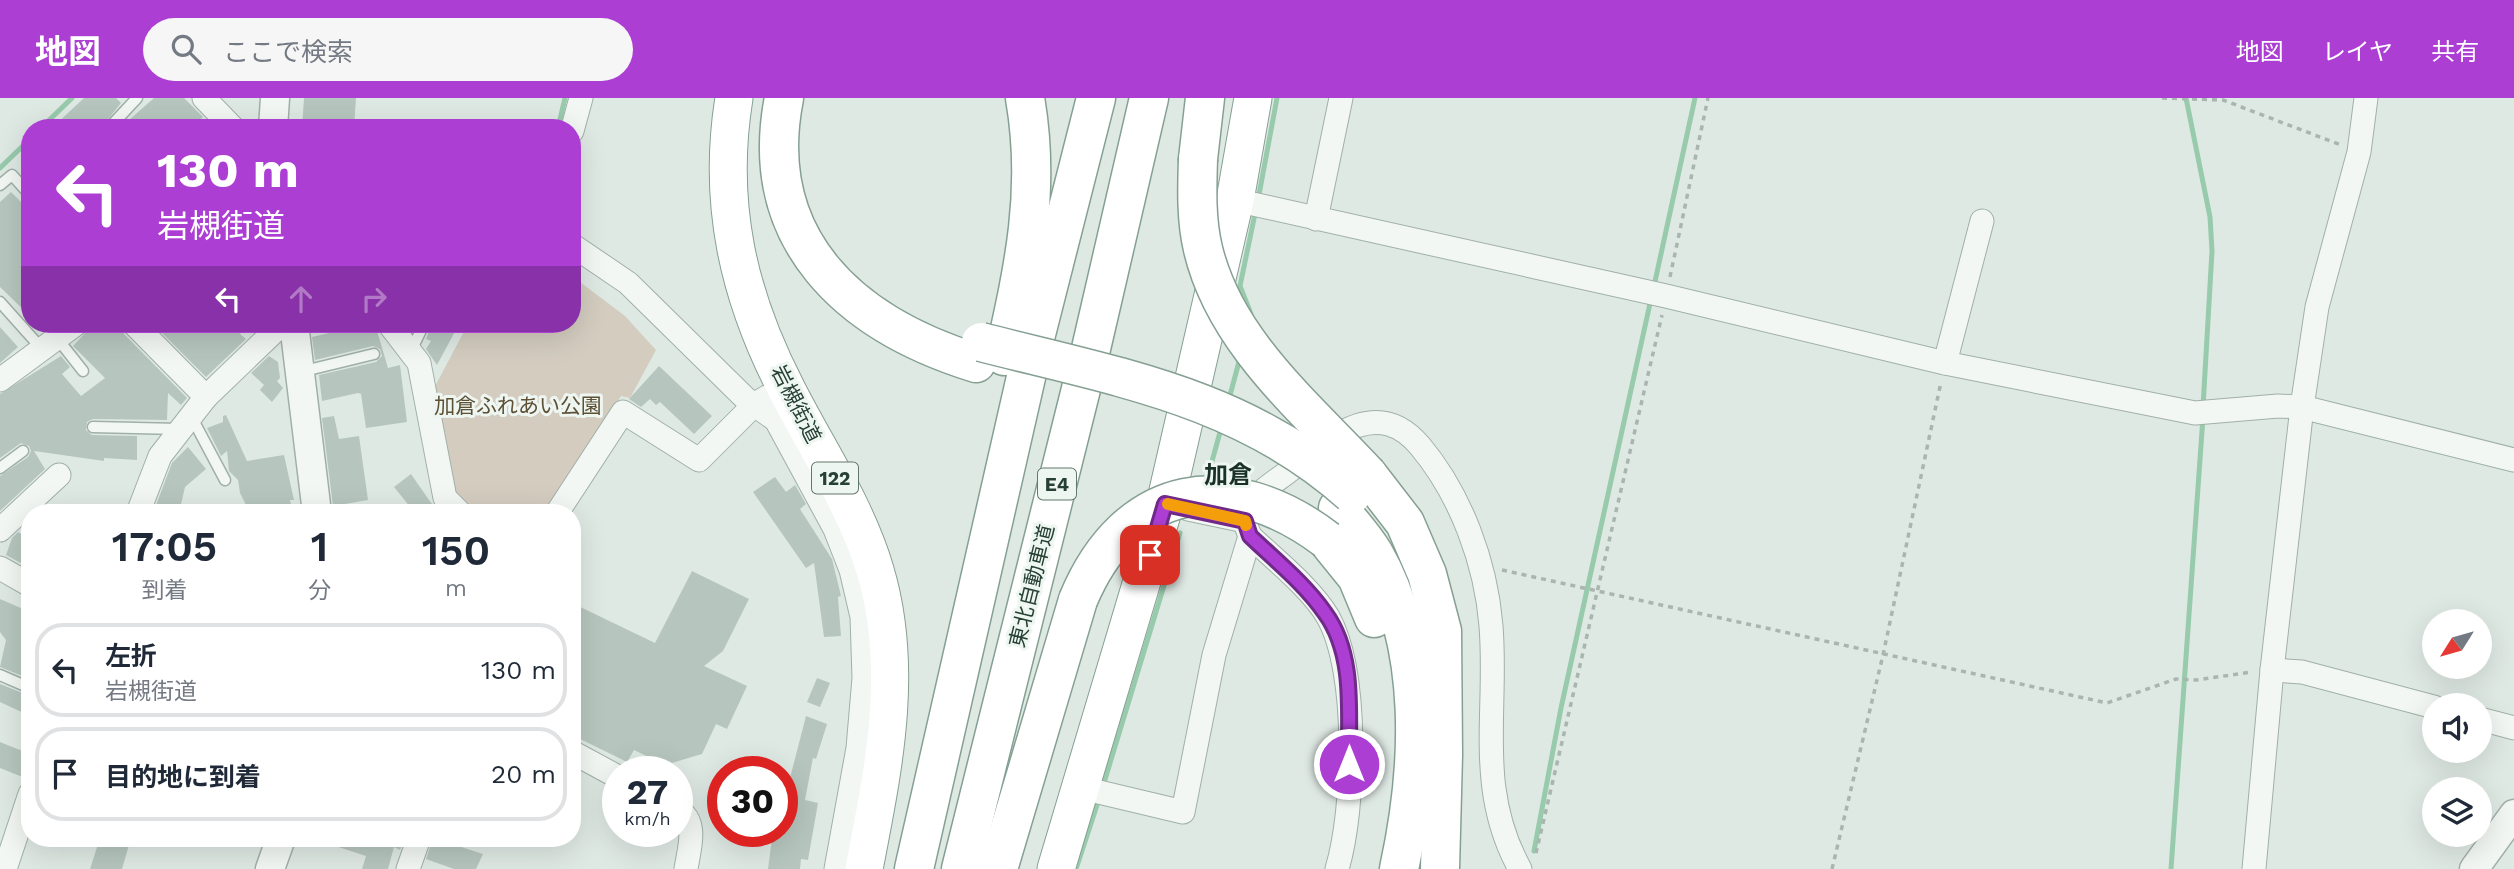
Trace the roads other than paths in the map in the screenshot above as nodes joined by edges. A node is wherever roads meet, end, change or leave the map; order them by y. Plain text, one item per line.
1 (137, 98) edge
2 (204, 98) edge
3 (275, 98) edge
4 (581, 98) edge
5 (734, 98) edge
6 (784, 98) edge
7 (812, 98) edge
8 (1025, 98) edge
9 (1096, 98) edge
10 (1149, 98) edge
11 (1205, 98) edge
12 (1253, 98) edge
13 (1340, 98) edge
14 (2366, 98) edge
15 (117, 119) edge
16 (224, 119) edge
17 (274, 119) edge
18 (575, 119) edge
19 (0, 185) edge
20 (21, 186) edge
21 (1250, 204) junction
22 (1316, 219) junction
23 (1982, 221) dead end
24 (581, 251) edge
25 (0, 302) edge
26 (21, 320) edge
27 (36, 333) edge
28 (64, 333) edge
29 (143, 333) edge
30 (273, 333) edge
31 (295, 333) edge
32 (396, 333) edge
33 (420, 333) edge
34 (49, 344) junction
35 (410, 353) junction
36 (978, 353) junction
37 (374, 354) dead end
38 (1945, 363) junction
39 (83, 371) dead end
40 (300, 372) junction
41 (0, 380) edge
42 (770, 396) junction
43 (206, 397) junction
44 (2302, 408) junction
45 (186, 423) junction
46 (93, 427) dead end
47 (23, 452) dead end
48 (2514, 460) edge
49 (0, 468) edge
50 (59, 475) dead end
51 (225, 480) dead end
52 (28, 504) edge
53 (141, 504) edge
54 (316, 504) edge
55 (451, 504) edge
56 (563, 504) edge
57 (1165, 504) junction
58 (1346, 504) junction
59 (21, 510) edge
60 (1247, 528) junction
61 (0, 530) edge
62 (0, 568) edge
63 (21, 580) edge
64 (2272, 670) junction
65 (0, 675) edge
66 (21, 684) edge
67 (2422, 703) edge
68 (2492, 722) edge
69 (2514, 727) edge
70 (581, 757) edge
71 (602, 768) edge
72 (936, 773) junction
73 (1082, 788) junction
74 (2514, 814) edge
75 (21, 821) edge
76 (278, 847) edge
77 (416, 847) edge
78 (689, 847) edge
79 (1528, 862) edge
80 (5, 869) edge
81 (270, 869) edge
82 (408, 869) edge
83 (685, 869) edge
84 (836, 869) edge
85 (864, 869) edge
86 (914, 869) edge
87 (961, 869) edge
88 (998, 869) edge
89 (1056, 869) edge
90 (1337, 869) edge
91 (1384, 869) edge
92 (1399, 869) edge
93 (1440, 869) edge
94 (2254, 869) edge
95 (2474, 869) edge

1 - 15 lane
2 - 16 street
3 - 17 street
4 - 18 street
5 - 42 highway, 岩槻街道 / 122
6 - 36 highway
7 - 36 highway
8 - 72 highway
9 - 72 highway
10 - 87 highway, 東北自動車道 / E4
11 - 58 highway, bridge
12 - 21 highway
13 - 22 street
14 - 44 street
19 - 20 lane
21 - 22 street
21 - 57 highway
22 - 38 street
23 - 38 street
24 - 42 street
25 - 26 lane
27 - 34 lane
28 - 34 street
29 - 43 street
30 - 43 street
31 - 40 street
32 - 35 street
33 - 35 lane
34 - 39 lane
34 - 41 street
35 - 55 street
36 - 58 highway
37 - 40 lane
38 - 44 street
40 - 54 street
42 - 56 street
42 - 84 street
42 - 85 highway, 岩槻街道 / 122
43 - 45 street
44 - 48 street
44 - 64 street
45 - 46 lane
45 - 51 lane
45 - 53 street
47 - 49 lane
50 - 52 street
57 - 60 street
57 - 73 highway
58 - 88 highway, bridge
58 - 91 highway
58 - 92 highway
58 - 93 highway
59 - 61 street
60 - 73 street
60 - 79 street
60 - 90 street
62 - 63 street
64 - 67 street
64 - 94 street
65 - 66 lane
68 - 69 street
70 - 71 street
72 - 86 highway
73 - 89 highway
74 - 95 street
75 - 80 street
76 - 81 street
77 - 82 street
78 - 83 street

